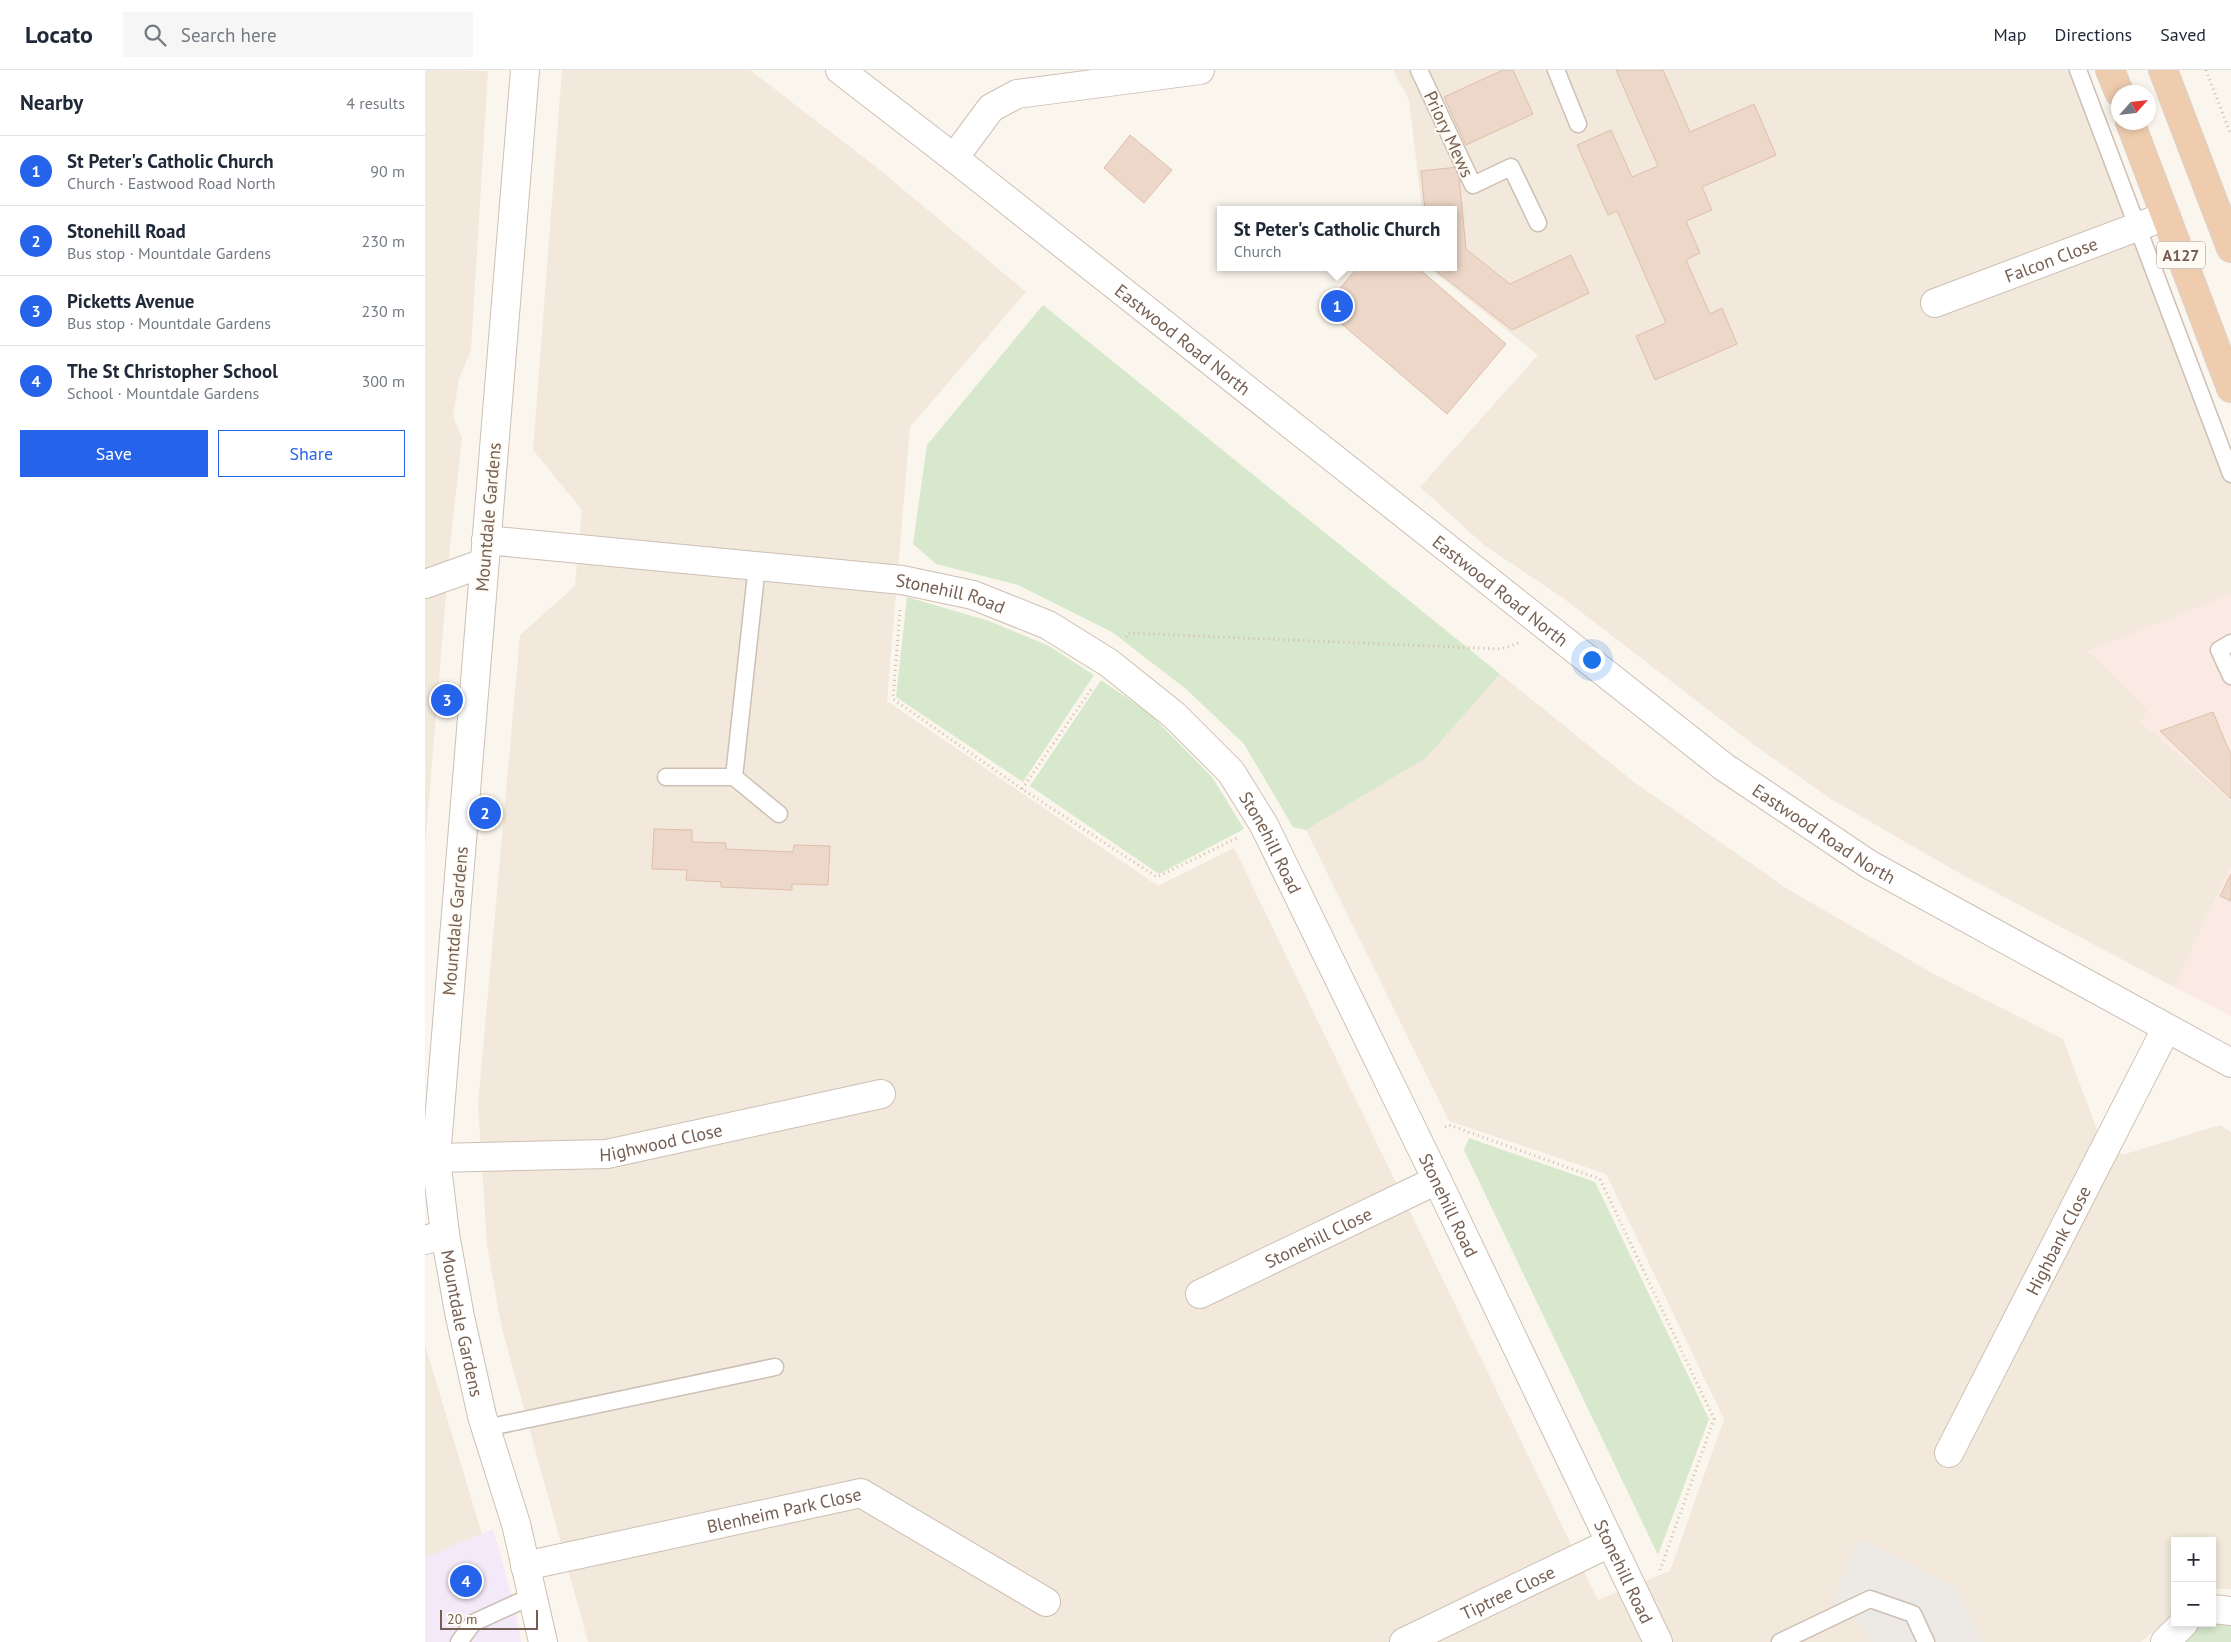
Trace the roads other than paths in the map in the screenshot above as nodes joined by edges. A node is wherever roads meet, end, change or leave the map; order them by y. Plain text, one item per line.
1 (525, 70) edge
2 (840, 70) edge
3 (1200, 70) edge
4 (1419, 70) edge
5 (1556, 70) edge
6 (2078, 70) edge
7 (2110, 70) edge
8 (2163, 70) edge
9 (2116, 85) edge
10 (1578, 124) dead end
11 (2133, 130) edge
12 (954, 158) junction
13 (2166, 216) junction
14 (1538, 223) dead end
15 (2137, 227) junction
16 (2231, 248) edge
17 (1935, 303) dead end
18 (2231, 388) edge
19 (2231, 474) edge
20 (485, 552) junction
21 (757, 566) junction
22 (425, 584) edge
23 (2231, 643) edge
24 (2231, 676) edge
25 (666, 777) dead end
26 (733, 777) junction
27 (779, 814) dead end
28 (2166, 1029) junction
29 (2231, 1063) edge
30 (881, 1094) dead end
31 (436, 1158) junction
32 (1437, 1180) junction
33 (435, 1237) edge
34 (1200, 1294) dead end
35 (775, 1367) dead end
36 (486, 1428) junction
37 (1949, 1453) dead end
38 (1611, 1543) junction
39 (525, 1566) junction
40 (532, 1596) junction
41 (1046, 1602) dead end
42 (2216, 1609) edge
43 (2231, 1611) edge
44 (2180, 1627) edge
45 (459, 1642) edge
46 (543, 1642) edge
47 (1404, 1642) edge
48 (1658, 1642) edge
49 (1780, 1642) edge
50 (1926, 1642) edge
51 (2165, 1642) edge

1 - 20 street, Mountdale Gardens
2 - 12 street, Eastwood Road North
3 - 12 street
4 - 14 lane, Priory Mews
5 - 10 lane
6 - 15 lane
7 - 9 highway
8 - 16 highway, A127
11 - 13 highway, A127
12 - 28 street, Eastwood Road North
13 - 15 street, Falcon Close
13 - 18 highway, A127
15 - 17 street, Falcon Close
15 - 19 lane
20 - 21 street, Stonehill Road
20 - 22 street
20 - 31 street, Mountdale Gardens
21 - 26 lane
21 - 32 street, Stonehill Road
23 - 24 lane
25 - 26 lane
26 - 27 lane
28 - 29 street, Eastwood Road North
28 - 37 street, Highbank Close
30 - 31 street, Highwood Close
31 - 33 street, Mountdale Gardens
32 - 34 street, Stonehill Close
32 - 38 street, Stonehill Road
33 - 36 street, Mountdale Gardens
35 - 36 lane
36 - 39 street, Mountdale Gardens
38 - 47 street, Tiptree Close
38 - 48 street, Stonehill Road
39 - 40 street, Mountdale Gardens
39 - 41 street, Blenheim Park Close
40 - 45 lane
40 - 46 street, Mountdale Gardens
42 - 43 street
44 - 51 street
49 - 50 lane

